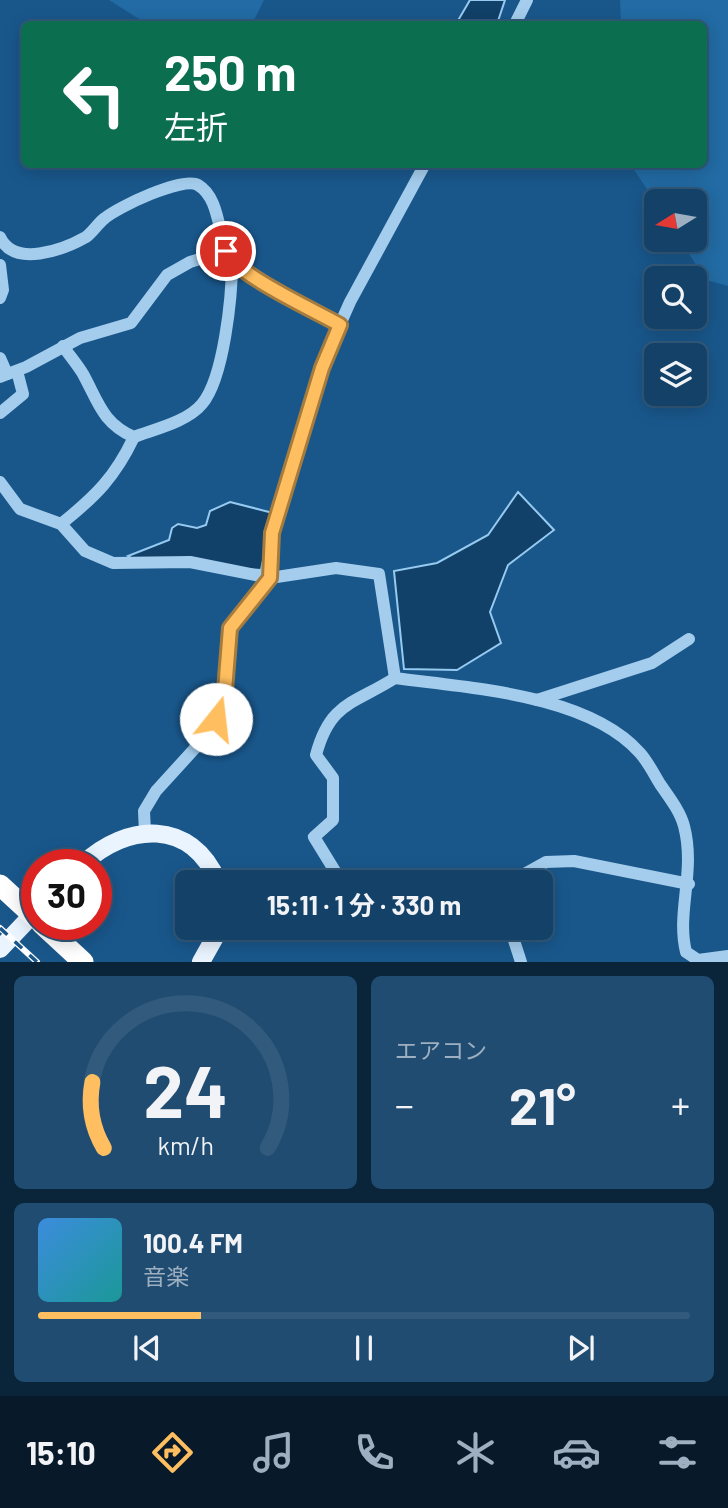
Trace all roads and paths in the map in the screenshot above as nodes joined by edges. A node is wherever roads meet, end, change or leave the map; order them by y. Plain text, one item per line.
1 (527, 0) edge
2 (516, 21) edge
3 (423, 168) edge
4 (1, 245) edge
5 (229, 256) junction
6 (0, 265) edge
7 (0, 299) edge
8 (340, 325) junction
9 (63, 346) junction
10 (0, 358) edge
11 (8, 374) edge
12 (0, 413) edge
13 (134, 437) junction
14 (0, 482) edge
15 (61, 524) junction
16 (270, 578) junction
17 (689, 639) dead end
18 (395, 678) junction
19 (537, 700) junction
20 (145, 832) junction
21 (100, 849) edge
22 (211, 870) edge
23 (334, 870) edge
24 (532, 870) edge
25 (689, 884) junction
26 (0, 886) edge
27 (21, 905) edge
28 (21, 927) edge
29 (60, 940) edge
30 (70, 940) edge
31 (213, 940) edge
32 (514, 940) edge
33 (0, 949) edge
34 (728, 956) edge
35 (83, 962) edge
36 (93, 962) edge
37 (201, 962) edge
38 (521, 962) edge

1 - 2 street
3 - 8 street
4 - 5 street
5 - 8 street
5 - 9 street
5 - 13 street
6 - 7 street
8 - 16 street
9 - 11 street
9 - 13 street
10 - 11 street
11 - 12 street
13 - 15 street
14 - 15 street
15 - 16 street
16 - 18 street
16 - 20 street
17 - 19 street
18 - 19 street
18 - 23 street
19 - 25 street
20 - 21 main road
20 - 22 main road
24 - 25 street
25 - 34 street
26 - 27 highway
28 - 33 main road
29 - 35 highway
30 - 36 main road
31 - 37 main road
32 - 38 street

